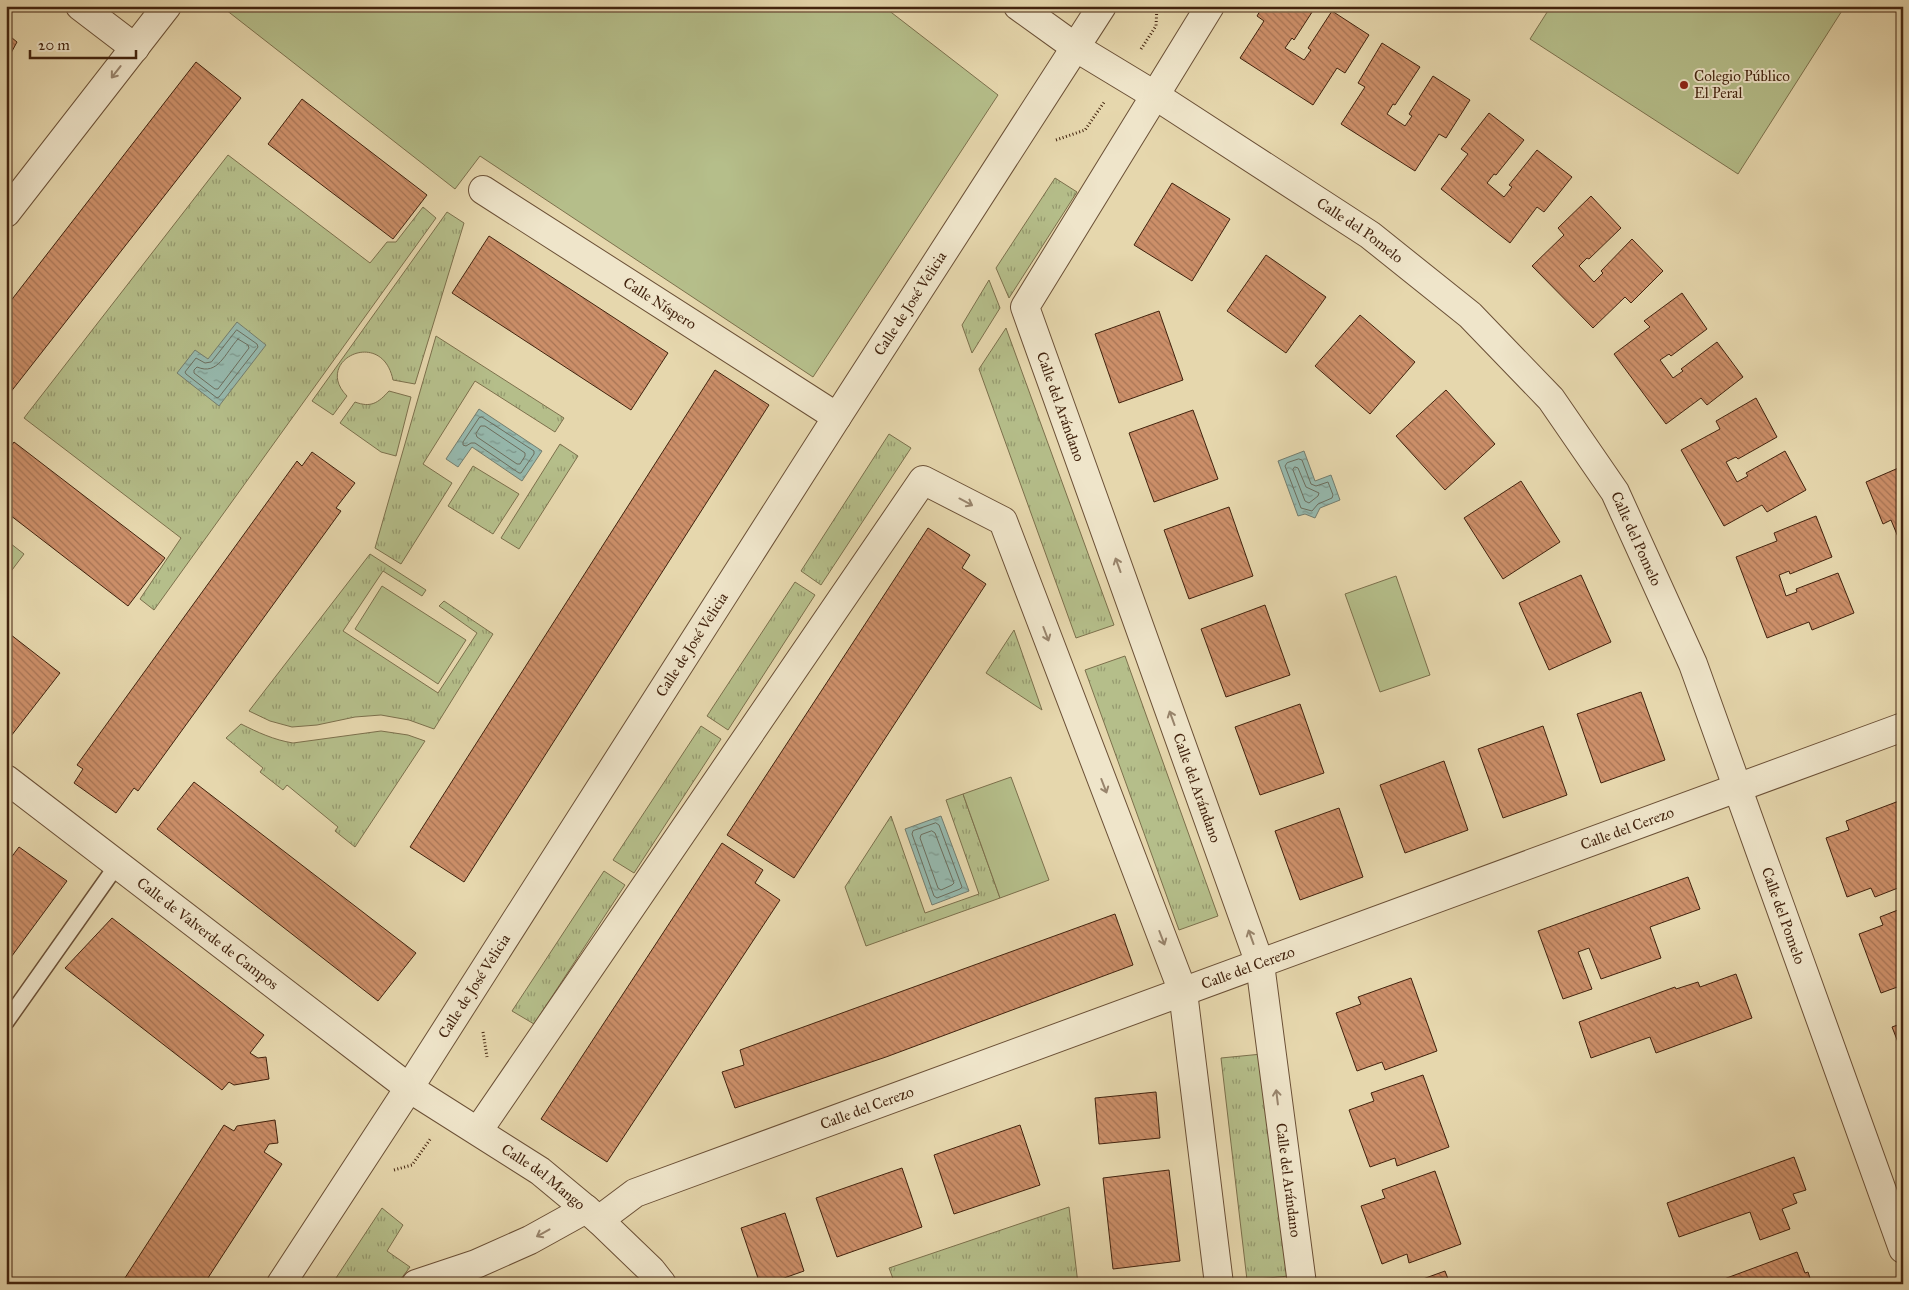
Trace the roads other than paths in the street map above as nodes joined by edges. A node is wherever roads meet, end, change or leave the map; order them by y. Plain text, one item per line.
1 (80, 6) edge
2 (167, 6) edge
3 (1018, 6) edge
4 (1102, 6) edge
5 (1210, 6) edge
6 (1075, 47) junction
7 (135, 48) junction
8 (1156, 96) junction
9 (483, 190) dead end
10 (6, 212) edge
11 (837, 416) junction
12 (1903, 727) edge
13 (6, 779) edge
14 (1738, 788) junction
15 (117, 865) junction
16 (1260, 964) junction
17 (1183, 992) junction
18 (6, 1022) edge
19 (409, 1088) junction
20 (478, 1131) junction
21 (593, 1214) junction
22 (1903, 1249) edge
23 (281, 1284) edge
24 (416, 1284) edge
25 (662, 1284) edge
26 (1219, 1284) edge
27 (1302, 1284) edge

1 - 7 street
2 - 7 street
3 - 6 street, Calle del Pomelo
4 - 6 street, Calle de José Velicia
5 - 8 street
6 - 8 street, Calle del Pomelo
6 - 11 street, Calle de José Velicia
7 -> 10 street
8 - 14 street, Calle del Pomelo
16 -> 8 street, Calle del Arándano
9 - 11 street, Calle Níspero
11 - 19 street, Calle de José Velicia
12 - 14 street, Calle del Cerezo
13 - 15 street, Calle de Valverde de Campos
14 - 16 street, Calle del Cerezo
14 - 22 street, Calle del Pomelo
15 - 18 lane
15 - 19 street, Calle de Valverde de Campos
16 - 17 street, Calle del Cerezo
27 -> 16 street, Calle del Arándano
20 -> 17 street
17 - 21 street, Calle del Cerezo
17 - 26 street
19 - 20 street, Calle del Mango
19 - 23 street, Calle de José Velicia
20 - 21 street, Calle del Mango
21 -> 24 street
21 - 25 street, Calle del Mango

